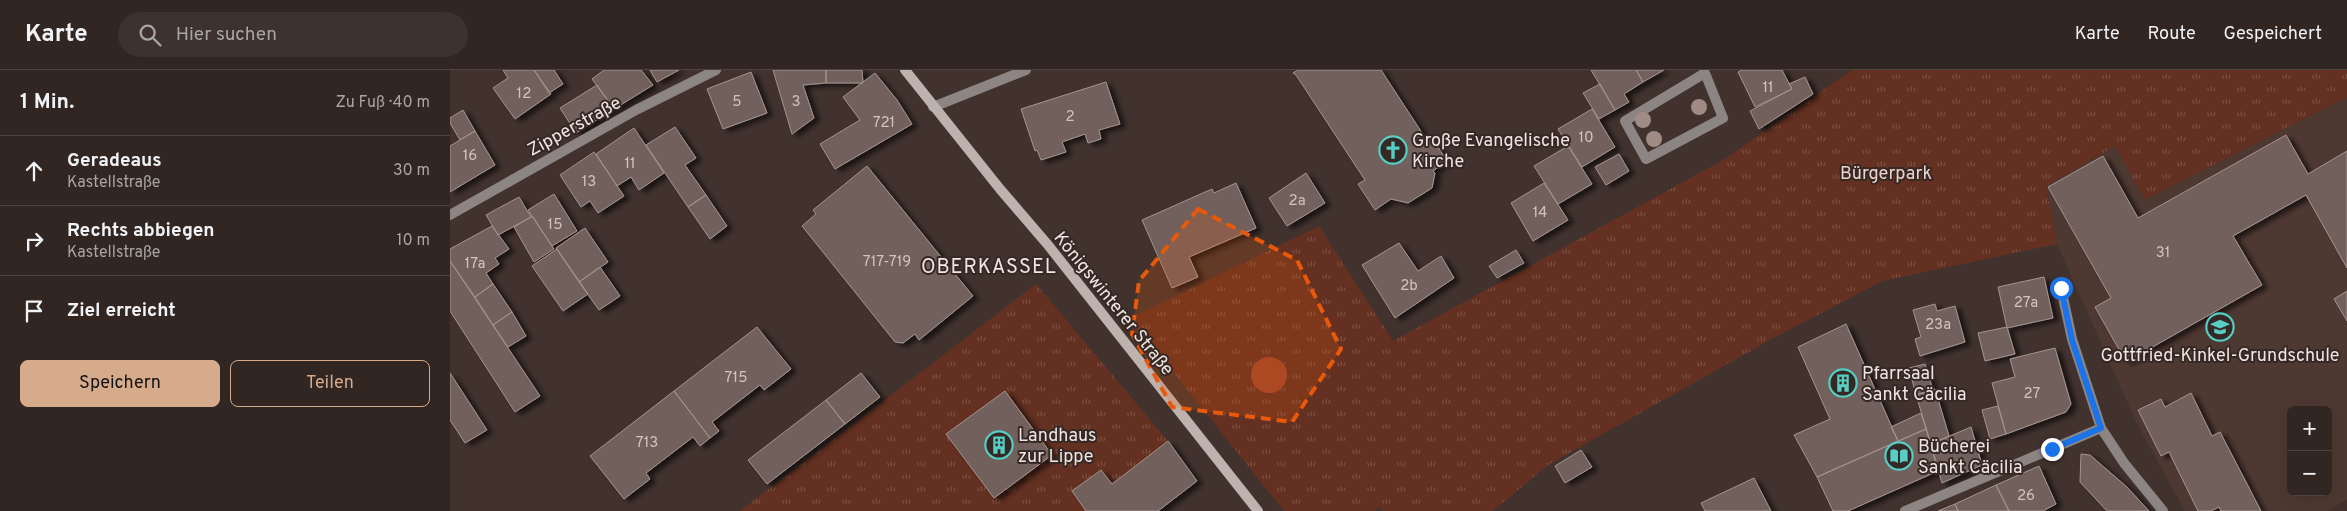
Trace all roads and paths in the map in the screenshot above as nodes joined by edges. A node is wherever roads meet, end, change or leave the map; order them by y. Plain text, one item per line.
1 (716, 70) edge
2 (905, 70) edge
3 (1026, 70) edge
4 (1705, 72) edge
5 (933, 107) junction
6 (450, 215) edge
7 (2061, 288) dead end
8 (2101, 428) junction
9 (1258, 511) edge
10 (1906, 511) edge
11 (2163, 511) edge

1 - 6 street, Zipperstraße
2 - 5 main road, Königswinterer Straße
3 - 5 street
4 - 4 street
5 - 9 main road, Königswinterer Straße
7 - 8 street
8 - 10 street
8 - 11 street

